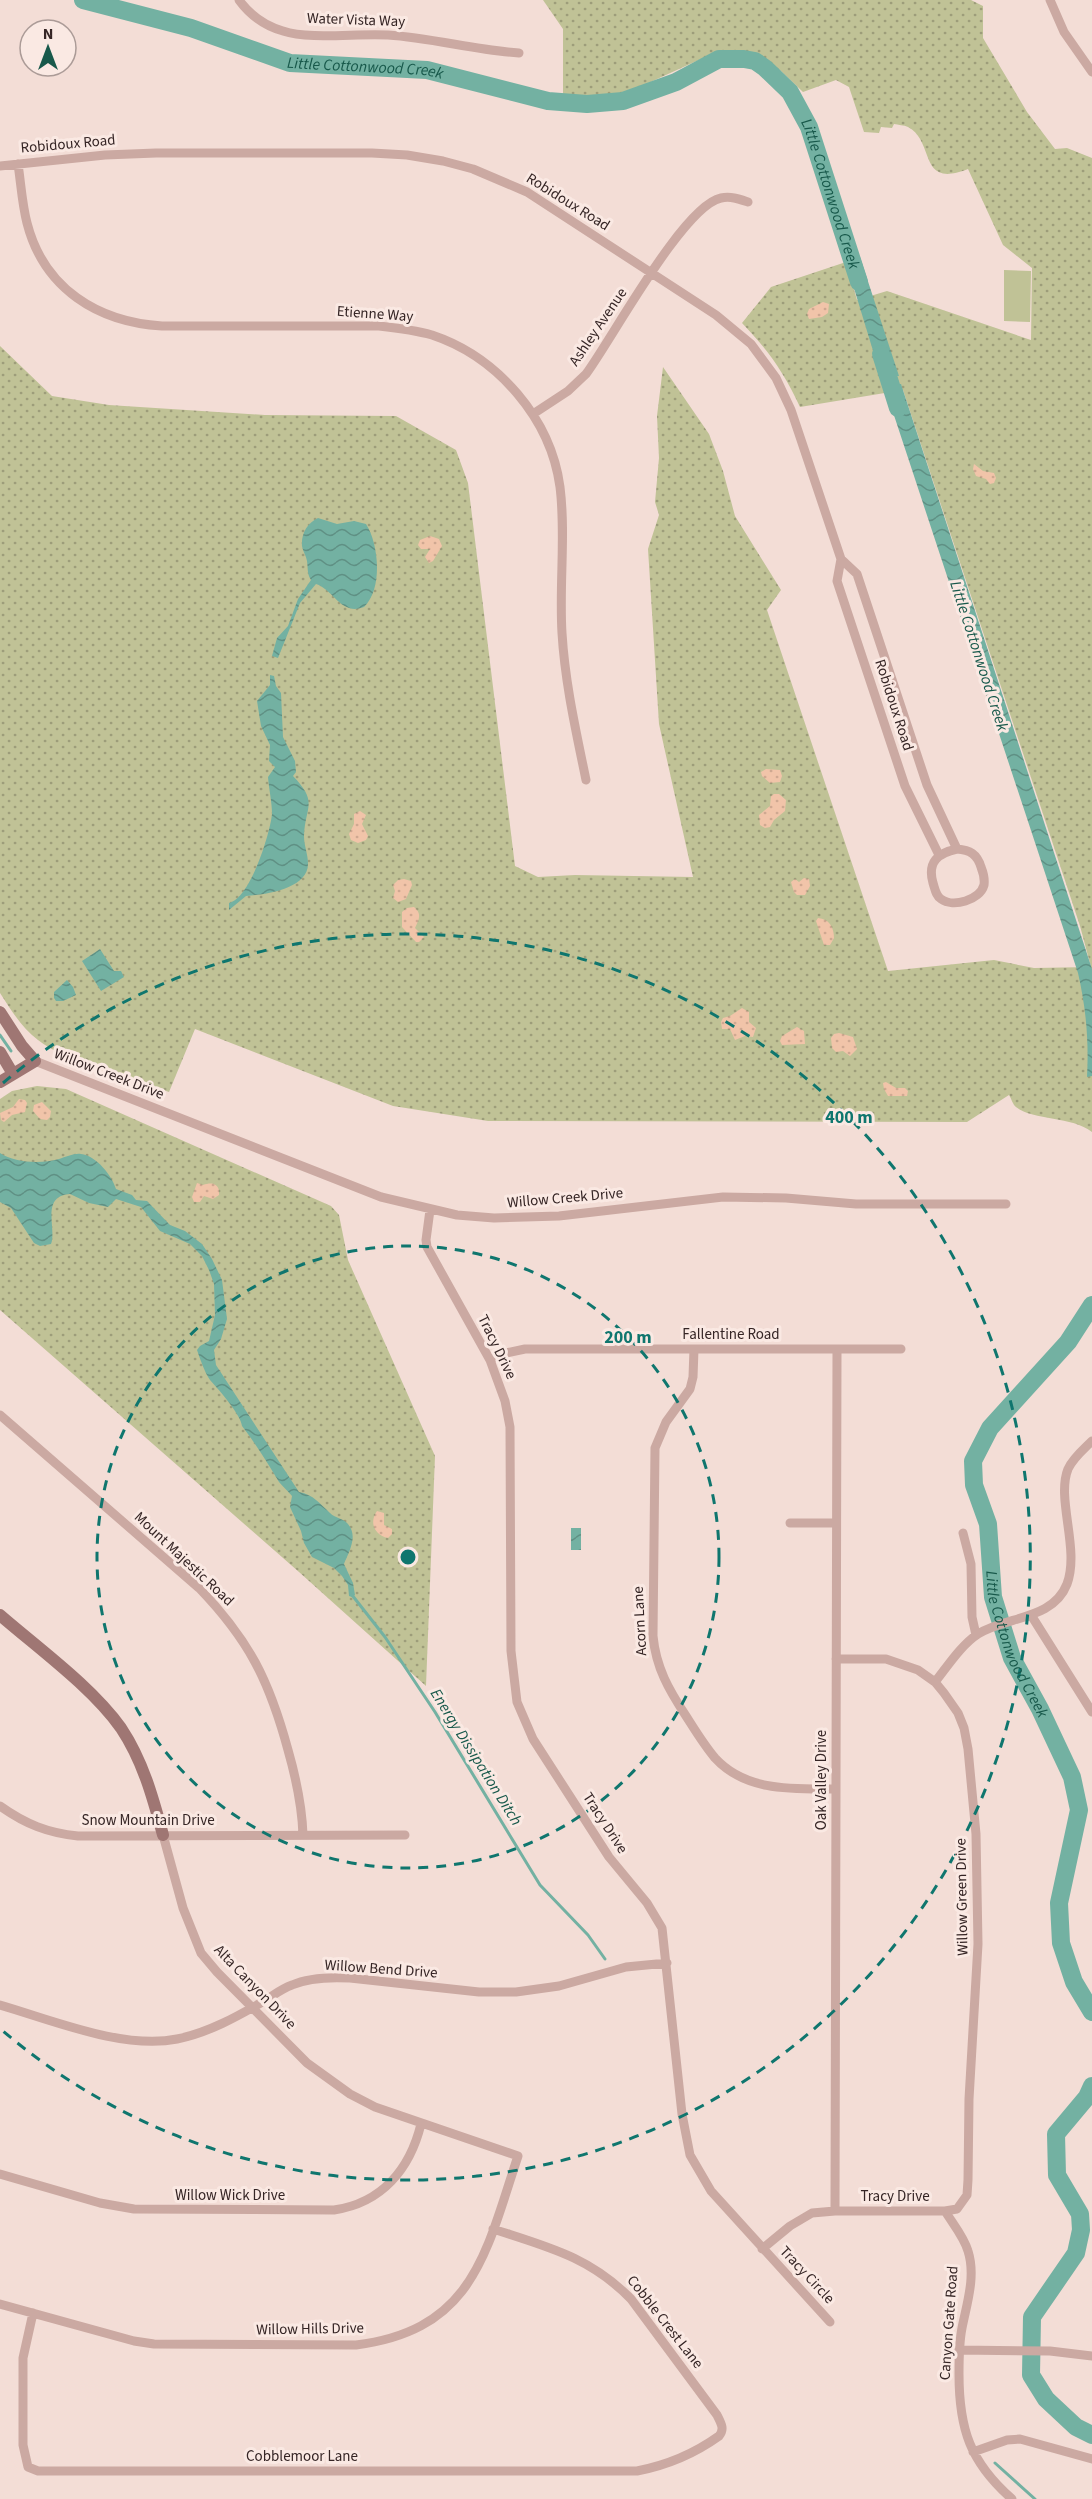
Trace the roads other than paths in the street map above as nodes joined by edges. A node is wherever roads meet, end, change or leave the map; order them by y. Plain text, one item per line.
1 (239, 0) edge
2 (1050, 0) edge
3 (519, 53) dead end
4 (1092, 72) edge
5 (18, 164) junction
6 (0, 166) edge
7 (748, 202) dead end
8 (652, 273) junction
9 (533, 414) junction
10 (841, 559) junction
11 (586, 780) dead end
12 (957, 849) junction
13 (939, 855) junction
14 (0, 1012) edge
15 (0, 1053) edge
16 (35, 1061) junction
17 (14, 1074) junction
18 (0, 1082) edge
19 (1006, 1204) dead end
20 (430, 1210) junction
21 (694, 1349) junction
22 (837, 1349) junction
23 (901, 1349) dead end
24 (490, 1360) junction
25 (0, 1415) edge
26 (1092, 1441) edge
27 (790, 1523) dead end
28 (836, 1523) junction
29 (963, 1533) dead end
30 (0, 1615) edge
31 (1031, 1615) junction
32 (981, 1633) junction
33 (836, 1659) junction
34 (934, 1682) junction
35 (1092, 1712) edge
36 (836, 1790) junction
37 (0, 1806) edge
38 (163, 1835) junction
39 (303, 1835) junction
40 (405, 1835) dead end
41 (667, 1963) junction
42 (0, 2006) edge
43 (251, 2007) junction
44 (421, 2124) junction
45 (518, 2156) joint
46 (0, 2174) edge
47 (835, 2211) junction
48 (945, 2211) junction
49 (493, 2229) junction
50 (762, 2248) junction
51 (0, 2304) edge
52 (33, 2313) junction
53 (830, 2322) dead end
54 (959, 2350) junction
55 (1092, 2356) edge
56 (722, 2432) joint
57 (973, 2452) junction
58 (1092, 2459) edge
59 (1012, 2499) edge

1 - 3 street, Water Vista Way
2 - 4 street
5 - 6 street, Robidoux Road
5 - 8 street, Robidoux Road
5 - 9 street, Etienne Way
7 - 8 street, Ashley Avenue
8 - 9 street, Ashley Avenue
8 - 10 street, Robidoux Road
9 - 11 street, Etienne Way
10 - 12 street, Robidoux Road
10 - 13 street, Robidoux Road
12 - 13 street
12 - 13 street
14 - 16 street, Willow Creek Drive
15 - 17 street
16 - 17 street
16 - 20 street, Willow Creek Drive
17 - 18 street
19 - 20 street, Willow Creek Drive
20 - 24 street, Tracy Drive
21 - 22 street, Fallentine Road
21 - 24 street, Fallentine Road
21 - 36 street, Acorn Lane
22 - 23 street, Fallentine Road
22 - 28 street, Oak Valley Drive
24 - 41 street, Tracy Drive
25 - 39 street, Mount Majestic Road
26 - 31 street
27 - 28 street
28 - 33 street, Oak Valley Drive
29 - 32 street
30 - 38 street, Alta Canyon Drive
31 - 32 street
31 - 35 street
32 - 34 street
33 - 34 street, Willow Green Drive
33 - 36 street, Oak Valley Drive
34 - 48 street, Willow Green Drive
36 - 47 street, Oak Valley Drive
37 - 38 street, Snow Mountain Drive
38 - 39 street, Snow Mountain Drive
38 - 43 street, Alta Canyon Drive
39 - 40 street, Snow Mountain Drive
41 - 43 street, Willow Bend Drive
41 - 50 street, Tracy Drive
42 - 43 street, Willow Bend Drive
43 - 44 street, Alta Canyon Drive
44 - 45 street, Alta Canyon Drive
44 - 46 street, Willow Wick Drive
45 - 49 street, Willow Hills Drive
47 - 48 street, Tracy Drive
47 - 50 street, Tracy Drive
48 - 54 street, Canyon Gate Road
49 - 52 street, Willow Hills Drive
49 - 56 street, Cobble Crest Lane
50 - 53 street, Tracy Circle
51 - 52 street, Willow Hills Drive
52 - 56 street, Cobblemoor Lane
54 - 55 street
54 - 57 street, Canyon Gate Road
57 - 58 street
57 - 59 street, Canyon Gate Road

